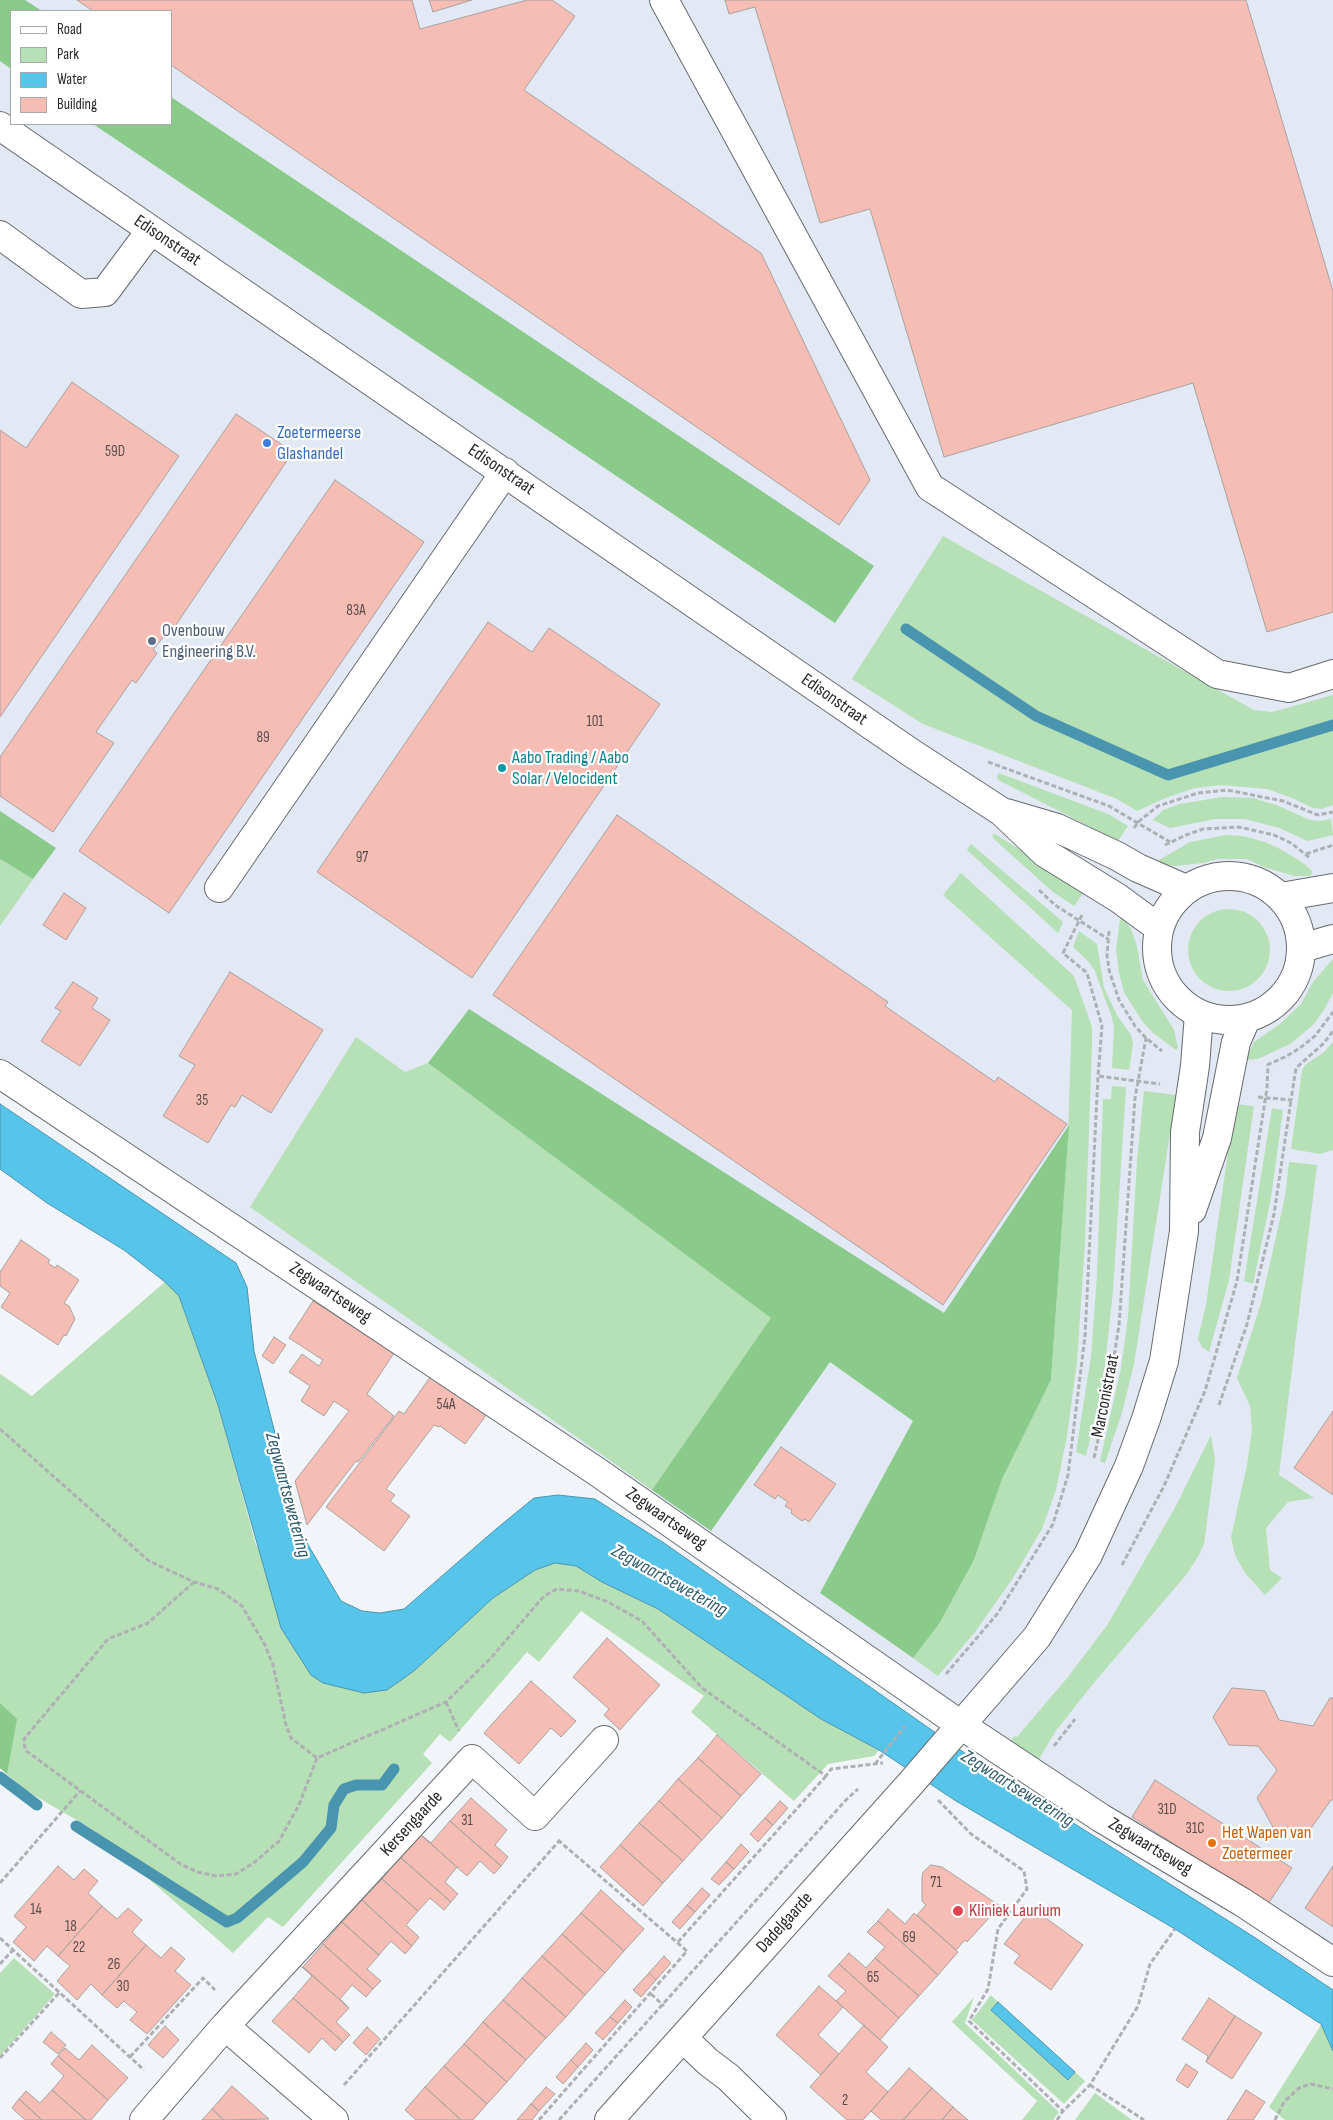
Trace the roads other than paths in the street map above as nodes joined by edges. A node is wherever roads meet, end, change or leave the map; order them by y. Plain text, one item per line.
1 (664, 0) edge
2 (0, 126) edge
3 (151, 230) junction
4 (0, 235) edge
5 (504, 472) junction
6 (1333, 674) edge
7 (1002, 812) junction
8 (219, 888) dead end
9 (1333, 888) edge
10 (1186, 889) junction
11 (1281, 897) junction
12 (1159, 928) junction
13 (1333, 939) edge
14 (1302, 948) junction
15 (1199, 1014) junction
16 (1246, 1019) junction
17 (0, 1074) edge
18 (1184, 1231) junction
19 (957, 1728) junction
20 (604, 1740) dead end
21 (1333, 1962) edge
22 (225, 2026) junction
23 (683, 2038) junction
24 (144, 2120) edge
25 (334, 2120) edge
26 (609, 2120) edge
27 (772, 2120) edge

1 - 6 street
2 - 3 street, Edisonstraat
3 - 4 street
3 - 5 street, Edisonstraat
5 - 7 street, Edisonstraat
5 - 8 street
7 - 10 street, Edisonstraat
7 - 12 street, Edisonstraat
9 - 11 street
10 - 11 street
10 - 12 street
11 - 14 street
12 - 15 street
13 - 14 street
14 - 16 street
15 - 16 street
15 - 18 street
16 - 18 street
17 - 19 street, Zegwaartseweg
18 - 19 street
19 - 21 street, Zegwaartseweg
19 - 23 street, Dadelgaarde
20 - 22 street, Kersengaarde
22 - 24 street, Kersengaarde
22 - 25 street
23 - 26 street, Dadelgaarde
23 - 27 street

